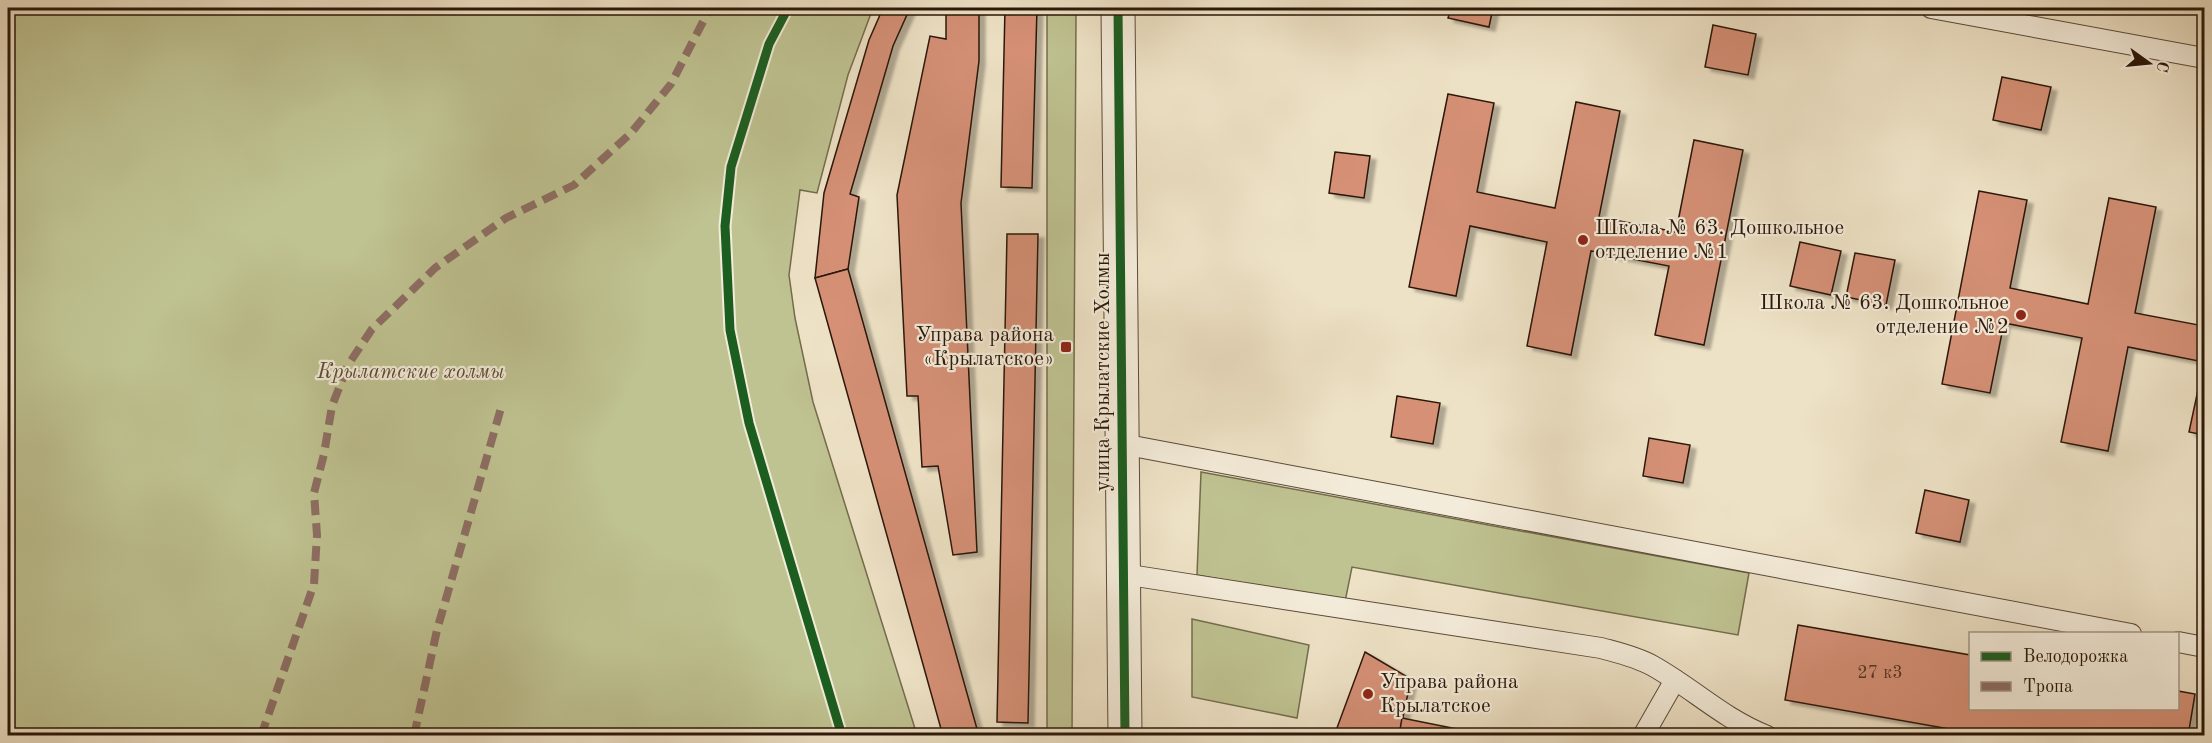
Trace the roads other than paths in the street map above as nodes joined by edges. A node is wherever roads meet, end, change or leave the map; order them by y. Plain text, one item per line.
1 (1118, 8) edge
2 (1931, 8) edge
3 (2205, 58) edge
4 (1122, 444) junction
5 (1123, 574) junction
6 (2126, 632) edge
7 (2179, 642) edge
8 (2205, 647) edge
9 (1675, 680) junction
10 (1125, 735) edge
11 (1643, 735) edge
12 (1767, 735) edge

1 - 4 street, улица Крылатские Холмы
2 - 3 lane
4 - 5 street, улица Крылатские Холмы
4 - 6 lane
5 - 9 lane
5 - 10 street, улица Крылатские Холмы
7 - 8 lane
9 - 11 lane
9 - 12 lane

